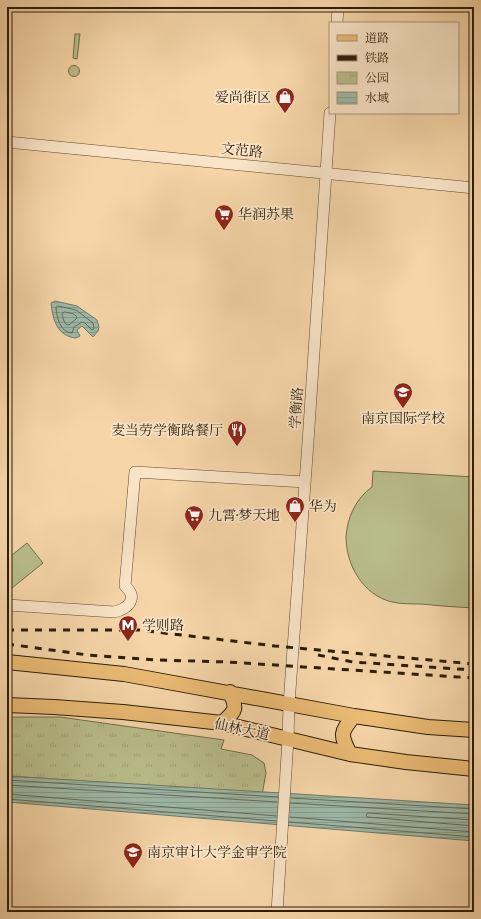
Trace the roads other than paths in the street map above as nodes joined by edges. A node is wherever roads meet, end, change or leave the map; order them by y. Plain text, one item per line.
1 (338, 7) edge
2 (337, 22) edge
3 (330, 114) edge
4 (7, 142) edge
5 (326, 174) junction
6 (474, 188) edge
7 (305, 482) junction
8 (7, 605) edge
9 (7, 662) edge
10 (230, 692) junction
11 (289, 704) junction
12 (7, 705) edge
13 (354, 716) junction
14 (222, 723) junction
15 (474, 730) edge
16 (288, 739) junction
17 (350, 754) junction
18 (474, 769) edge
19 (277, 912) edge

1 - 2 street
3 - 5 street, 学衡路
4 - 5 street, 文范路
5 - 6 street, 文范路
5 - 7 street, 学衡路
7 - 8 street
7 - 11 street, 学衡路
9 - 10 main road
10 - 11 main road
10 - 14 main road
11 - 13 main road
11 - 16 street
12 - 14 main road, 仙林大道
13 - 15 main road
13 - 17 main road
14 - 16 main road, 仙林大道
16 - 17 main road, 仙林大道
16 - 19 street
17 - 18 main road, 仙林大道

